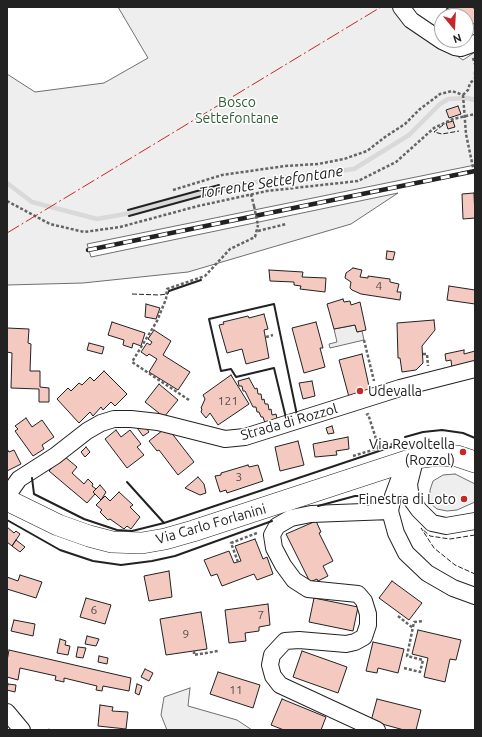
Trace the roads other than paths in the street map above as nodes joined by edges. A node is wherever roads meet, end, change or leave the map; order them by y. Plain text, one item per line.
1 (401, 7) edge
2 (475, 43) edge
3 (475, 369) edge
4 (416, 458) junction
5 (475, 462) edge
6 (7, 496) edge
7 (7, 500) edge
8 (390, 511) junction
9 (345, 512) junction
10 (475, 521) edge
11 (393, 527) junction
12 (475, 596) edge
13 (7, 712) edge
14 (20, 729) edge
15 (377, 730) edge

1 - 2 street
3 - 6 street, Strada di Rozzol
4 - 5 main road, Via Carlo Forlanini
4 - 7 main road, Via Carlo Forlanini
4 - 8 street
4 - 10 street
8 - 9 street
8 - 11 street
9 - 11 street
9 - 15 street
11 - 12 street
13 - 14 street

